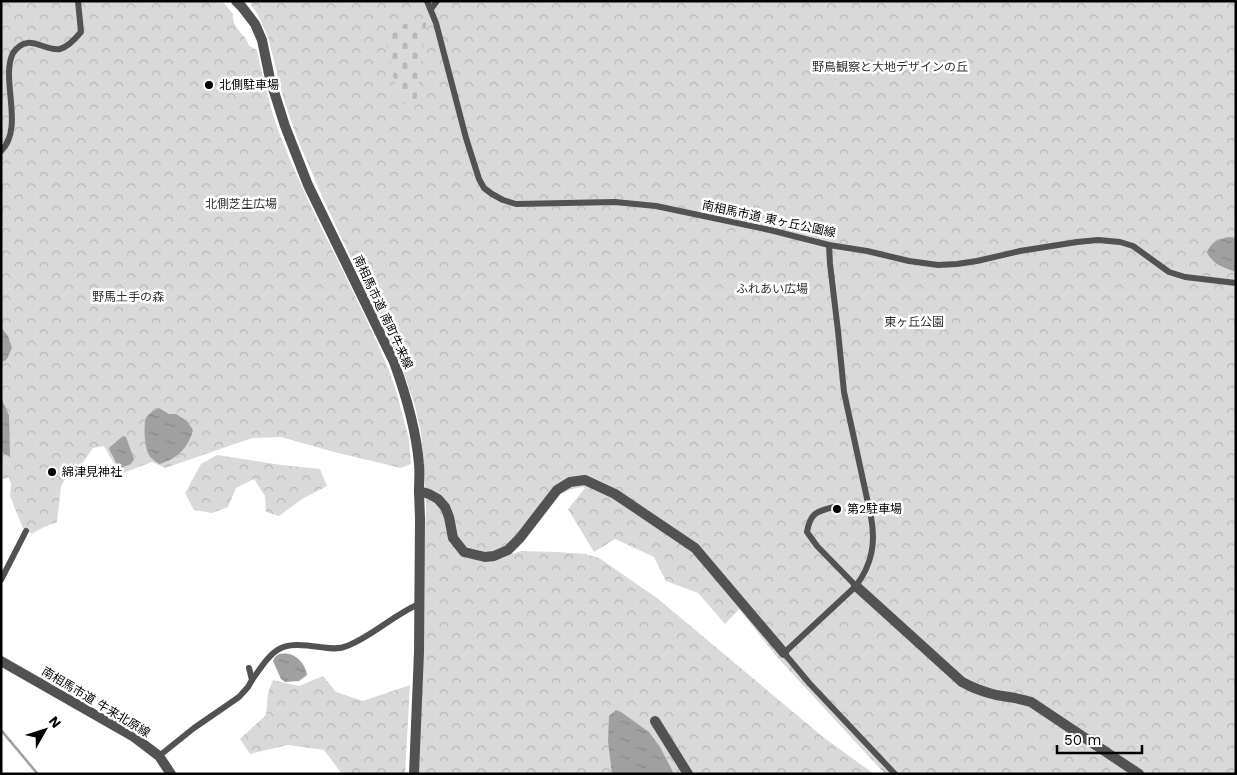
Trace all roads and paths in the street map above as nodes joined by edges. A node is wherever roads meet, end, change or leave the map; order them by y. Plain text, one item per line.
1 (78, 1) edge
2 (236, 1) edge
3 (427, 1) edge
4 (437, 1) edge
5 (431, 9) junction
6 (1, 151) edge
7 (829, 245) junction
8 (1236, 283) edge
9 (419, 491) junction
10 (834, 507) dead end
11 (26, 531) dead end
12 (1, 580) edge
13 (856, 586) junction
14 (419, 604) junction
15 (784, 653) junction
16 (1, 661) edge
17 (249, 668) dead end
18 (252, 680) junction
19 (655, 721) dead end
20 (159, 756) junction
21 (171, 774) edge
22 (414, 774) edge
23 (688, 774) edge
24 (895, 774) edge
25 (1139, 774) edge

1 - 6 lane
2 - 9 street, 南相馬市道 南町牛来線
3 - 5 lane, 南相馬市道 東ヶ丘公園線
4 - 5 lane
5 - 7 lane, 南相馬市道 東ヶ丘公園線
7 - 8 lane, 南相馬市道 東ヶ丘公園線
7 - 13 lane
9 - 14 street, 南相馬市道 南町牛来線
9 - 15 street
10 - 13 lane
11 - 12 lane
13 - 15 lane
13 - 25 street
14 - 18 lane
14 - 22 street, 南相馬市道 南町牛来線
15 - 24 lane
16 - 20 street, 南相馬市道 牛来北原線
17 - 18 lane
18 - 20 lane
19 - 23 street
20 - 21 street, 南相馬市道 牛来北原線

